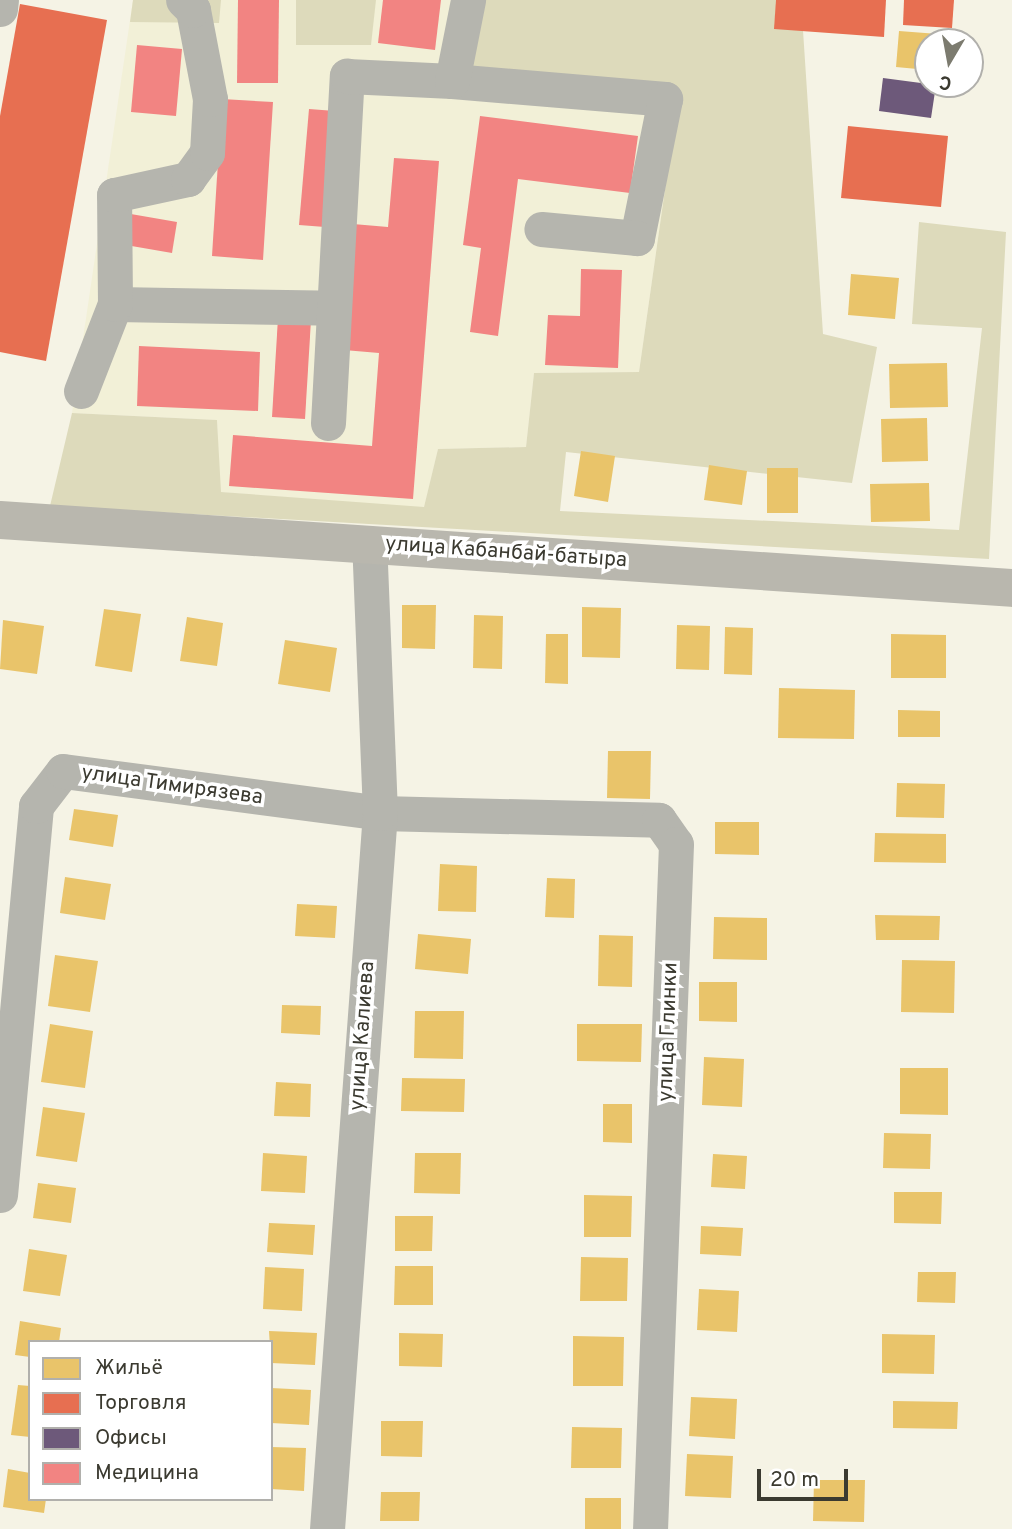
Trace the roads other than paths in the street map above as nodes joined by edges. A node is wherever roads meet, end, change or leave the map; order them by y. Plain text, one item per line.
1 (1, 0) edge
2 (183, 0) edge
3 (468, 0) edge
4 (0, 9) edge
5 (452, 81) junction
6 (541, 229) dead end
7 (115, 304) junction
8 (334, 308) junction
9 (81, 391) dead end
10 (328, 423) dead end
11 (0, 520) edge
12 (369, 543) junction
13 (1012, 588) edge
14 (380, 813) junction
15 (0, 1195) edge
16 (327, 1529) edge
17 (650, 1529) edge

1 - 4 street
2 - 7 street
3 - 5 street
5 - 6 street
5 - 8 street
7 - 8 street
7 - 9 street
8 - 10 street
11 - 12 main road, улица Кабанбай-батыра
12 - 13 main road, улица Кабанбай-батыра
12 - 14 street, улица Калиева
14 - 15 street, улица Тимирязева
14 - 16 street, улица Калиева
14 - 17 street, улица Глинки

